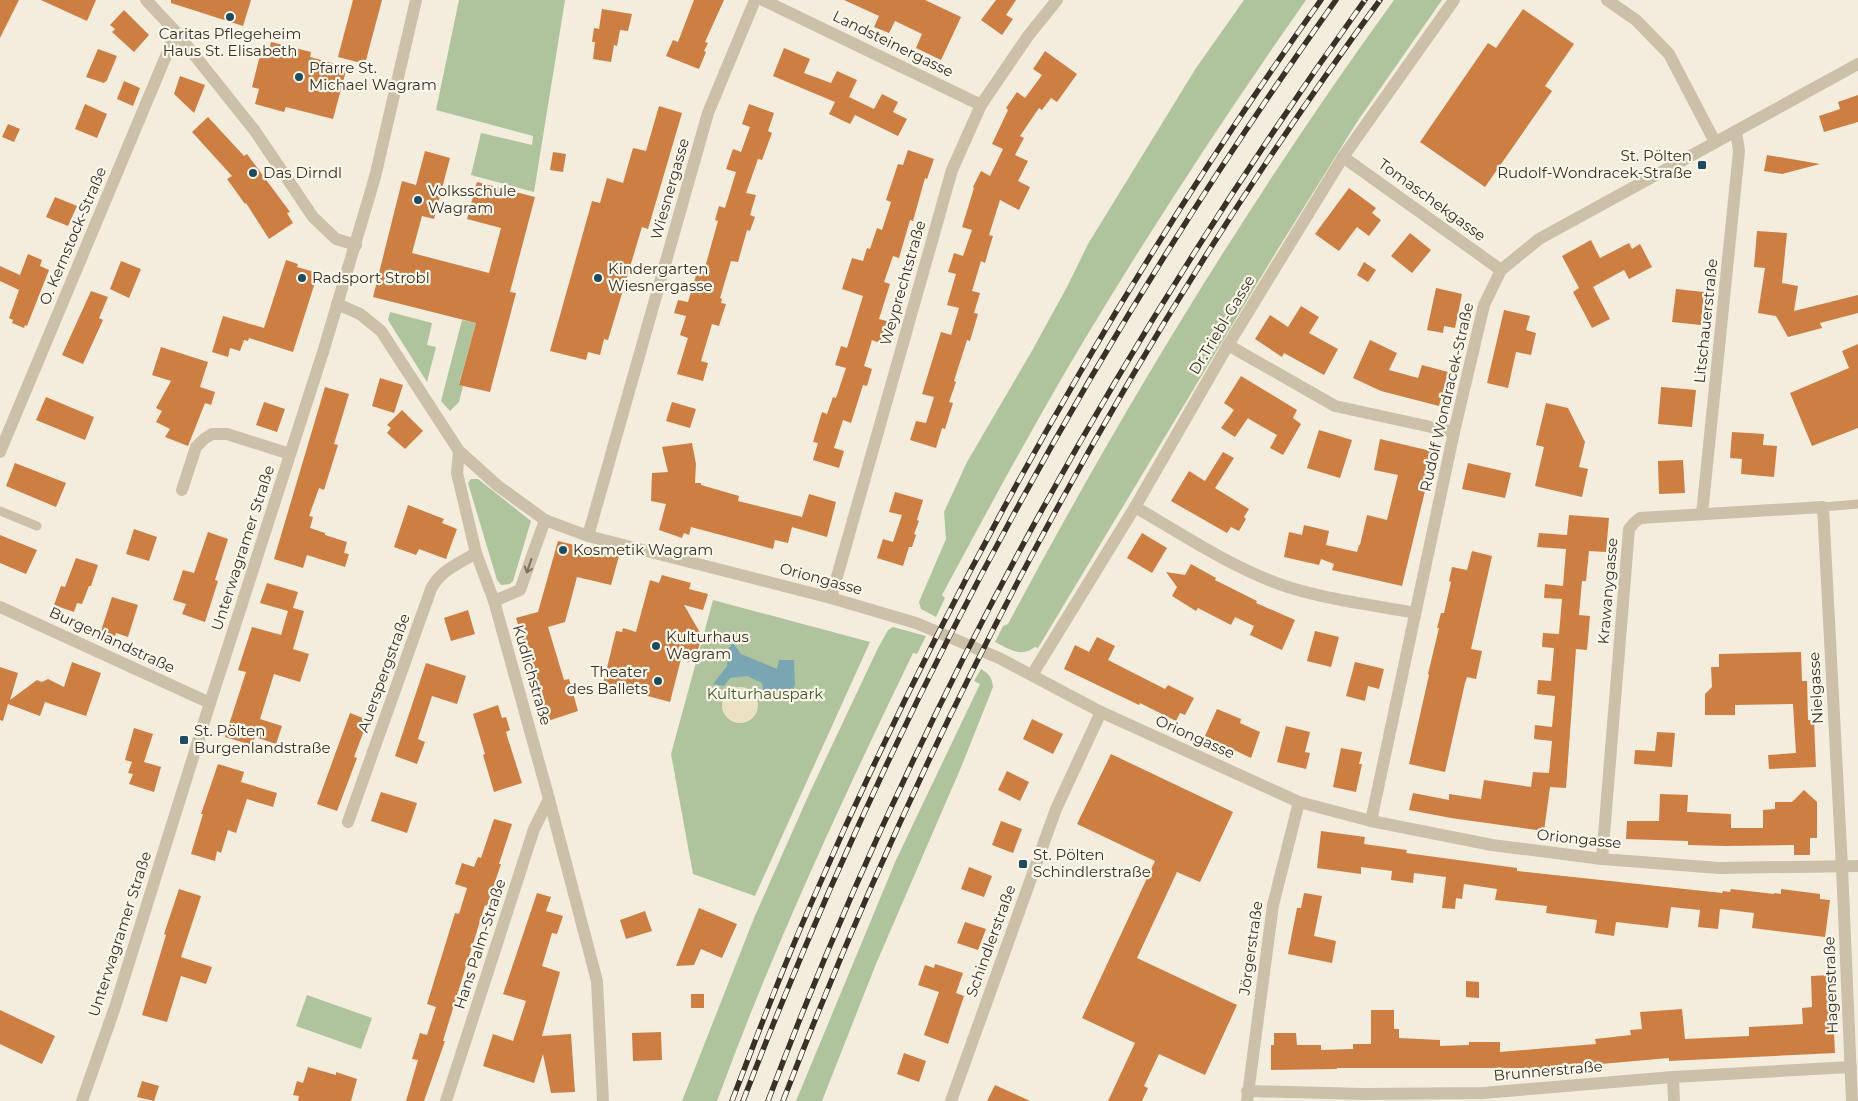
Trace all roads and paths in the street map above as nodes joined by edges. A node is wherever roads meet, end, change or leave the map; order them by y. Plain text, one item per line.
1 (146, 0) edge
2 (416, 0) edge
3 (755, 0) edge
4 (763, 0) edge
5 (1056, 0) edge
6 (1454, 0) edge
7 (1607, 0) edge
8 (176, 32) junction
9 (1858, 64) edge
10 (981, 105) junction
11 (1736, 132) junction
12 (1715, 142) junction
13 (1343, 157) junction
14 (356, 245) junction
15 (1501, 270) junction
16 (338, 304) junction
17 (1228, 345) junction
18 (1454, 432) junction
19 (459, 450) junction
20 (0, 452) edge
21 (290, 454) junction
22 (182, 490) dead end
23 (1858, 504) edge
24 (1135, 507) junction
25 (1823, 507) junction
26 (0, 511) edge
27 (1702, 514) junction
28 (545, 520) junction
29 (37, 526) dead end
30 (588, 536) junction
31 (476, 553) junction
32 (831, 598) junction
33 (494, 601) junction
34 (0, 606) edge
35 (1415, 613) junction
36 (1032, 675) junction
37 (210, 704) junction
38 (1101, 712) junction
39 (549, 799) junction
40 (1300, 802) junction
41 (1372, 821) junction
42 (348, 822) dead end
43 (1602, 858) junction
44 (1858, 866) edge
45 (1842, 867) junction
46 (1850, 1067) junction
47 (1673, 1077) junction
48 (1247, 1096) edge
49 (1483, 1097) edge
50 (82, 1101) edge
51 (446, 1101) edge
52 (603, 1101) edge
53 (951, 1101) edge
54 (1674, 1101) edge
55 (1852, 1101) edge

1 - 8 street
2 - 14 street, Unterwagramer Straße
3 - 30 street, Wiesnergasse
4 - 10 street, Landsteinergasse
5 - 10 street, Weyprechtstraße
6 - 13 street, Dr.Triebl-Gasse
7 - 12 street
8 - 14 street
8 - 20 street, O. Kernstock-Straße
9 - 11 street, Rudolf Wondracek-Straße
10 - 32 street, Weyprechtstraße
11 - 12 street, Rudolf Wondracek-Straße
11 - 27 street, Litschauerstraße
12 - 15 street, Rudolf Wondracek-Straße
13 - 15 street, Tomaschekgasse
13 - 17 street, Dr.Triebl-Gasse
14 - 16 street, Unterwagramer Straße
15 - 18 street, Rudolf Wondracek-Straße
16 - 19 street
16 - 21 street, Unterwagramer Straße
17 - 18 street
17 - 24 street, Dr.Triebl-Gasse
18 - 35 street, Rudolf Wondracek-Straße
19 - 28 street, Oriongasse
19 - 31 street, Kudlichstraße
21 - 22 street
21 - 37 street, Unterwagramer Straße
23 - 25 lane, Krawanygasse
24 - 35 street
24 - 36 street, Dr.Triebl-Gasse
25 - 27 street, Krawanygasse
25 - 45 street, Nielgasse
26 - 29 lane
27 - 43 street, Krawanygasse
28 - 30 street, Oriongasse
28 -> 33 street
30 - 32 street, Oriongasse
31 - 33 street, Kudlichstraße
31 - 42 street, Auerspergstraße
32 - 36 street, Oriongasse
33 - 39 street, Kudlichstraße
34 - 37 street, Burgenlandstraße
35 - 41 street, Rudolf Wondracek-Straße
36 - 38 street, Oriongasse
37 - 50 street, Unterwagramer Straße
38 - 40 street, Oriongasse
38 - 53 street, Schindlerstraße
39 - 51 street, Hans Palm-Straße
39 - 52 street, Kudlichstraße
40 - 41 street, Oriongasse
40 - 48 street, Jörgerstraße
41 - 43 street, Oriongasse
43 - 45 street, Oriongasse
44 - 45 street, Oriongasse
45 - 46 street, Hagenstraße
46 - 47 street, Brunnerstraße
46 - 55 street, Hagenstraße
47 - 49 street, Brunnerstraße
47 - 54 street
48 - 49 street, Brunnerstraße

